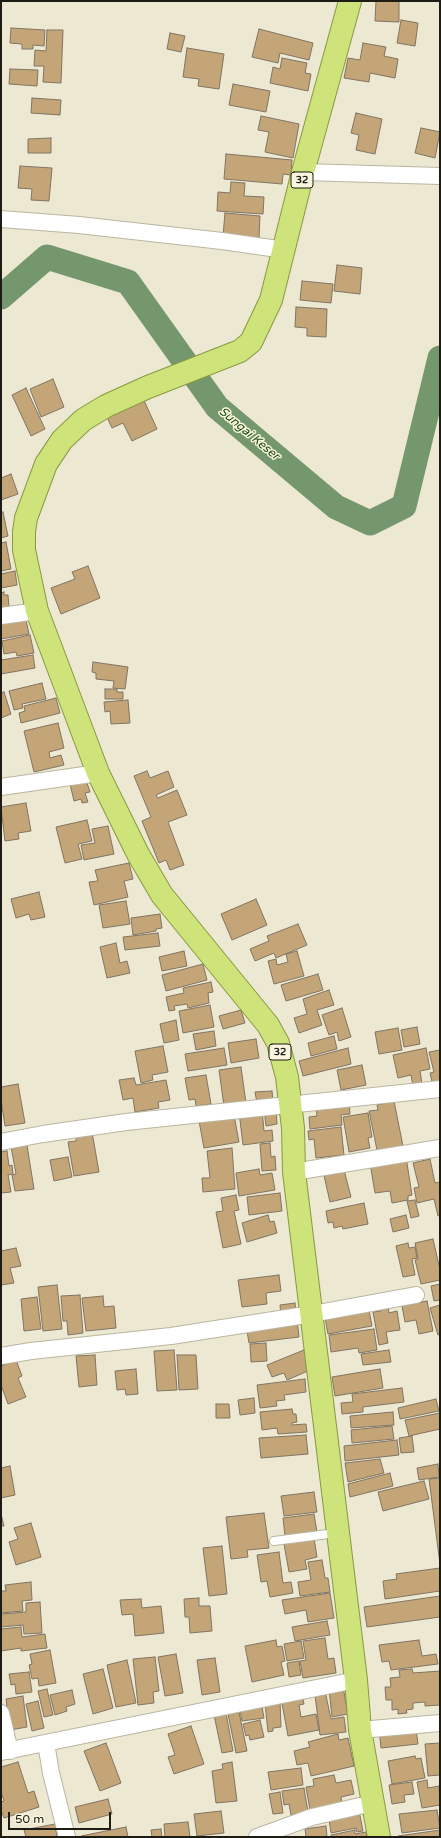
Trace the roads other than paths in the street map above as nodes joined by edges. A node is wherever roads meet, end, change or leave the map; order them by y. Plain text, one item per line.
1 (350, 1) edge
2 (303, 172) junction
3 (440, 176) edge
4 (1, 219) edge
5 (285, 250) junction
6 (37, 611) junction
7 (1, 616) edge
8 (98, 773) junction
9 (1, 787) edge
10 (440, 1089) edge
11 (290, 1105) junction
12 (1, 1142) edge
13 (440, 1148) edge
14 (294, 1172) junction
15 (416, 1295) dead end
16 (312, 1314) junction
17 (1, 1356) edge
18 (339, 1533) junction
19 (274, 1540) dead end
20 (356, 1680) junction
21 (1, 1713) edge
22 (440, 1723) edge
23 (360, 1730) junction
24 (46, 1743) junction
25 (6, 1751) edge
26 (373, 1803) junction
27 (67, 1837) edge
28 (257, 1837) edge
29 (379, 1837) edge

1 - 2 highway, 32
2 - 3 street
2 - 5 highway, 32
4 - 5 street
5 - 6 highway, 32
6 - 7 street
6 - 8 highway, 32
8 - 9 street
8 - 11 highway, 32
10 - 11 street
11 - 12 street
11 - 14 highway, 32
13 - 14 street
14 - 16 highway, 32
15 - 16 street
16 - 17 street
16 - 18 highway, 32
18 - 19 lane
18 - 20 highway, 32
20 - 23 highway, 32
20 - 24 street
21 - 25 street
22 - 23 street
23 - 26 highway, 32
24 - 25 street
24 - 27 street
26 - 28 street
26 - 29 highway, 32

